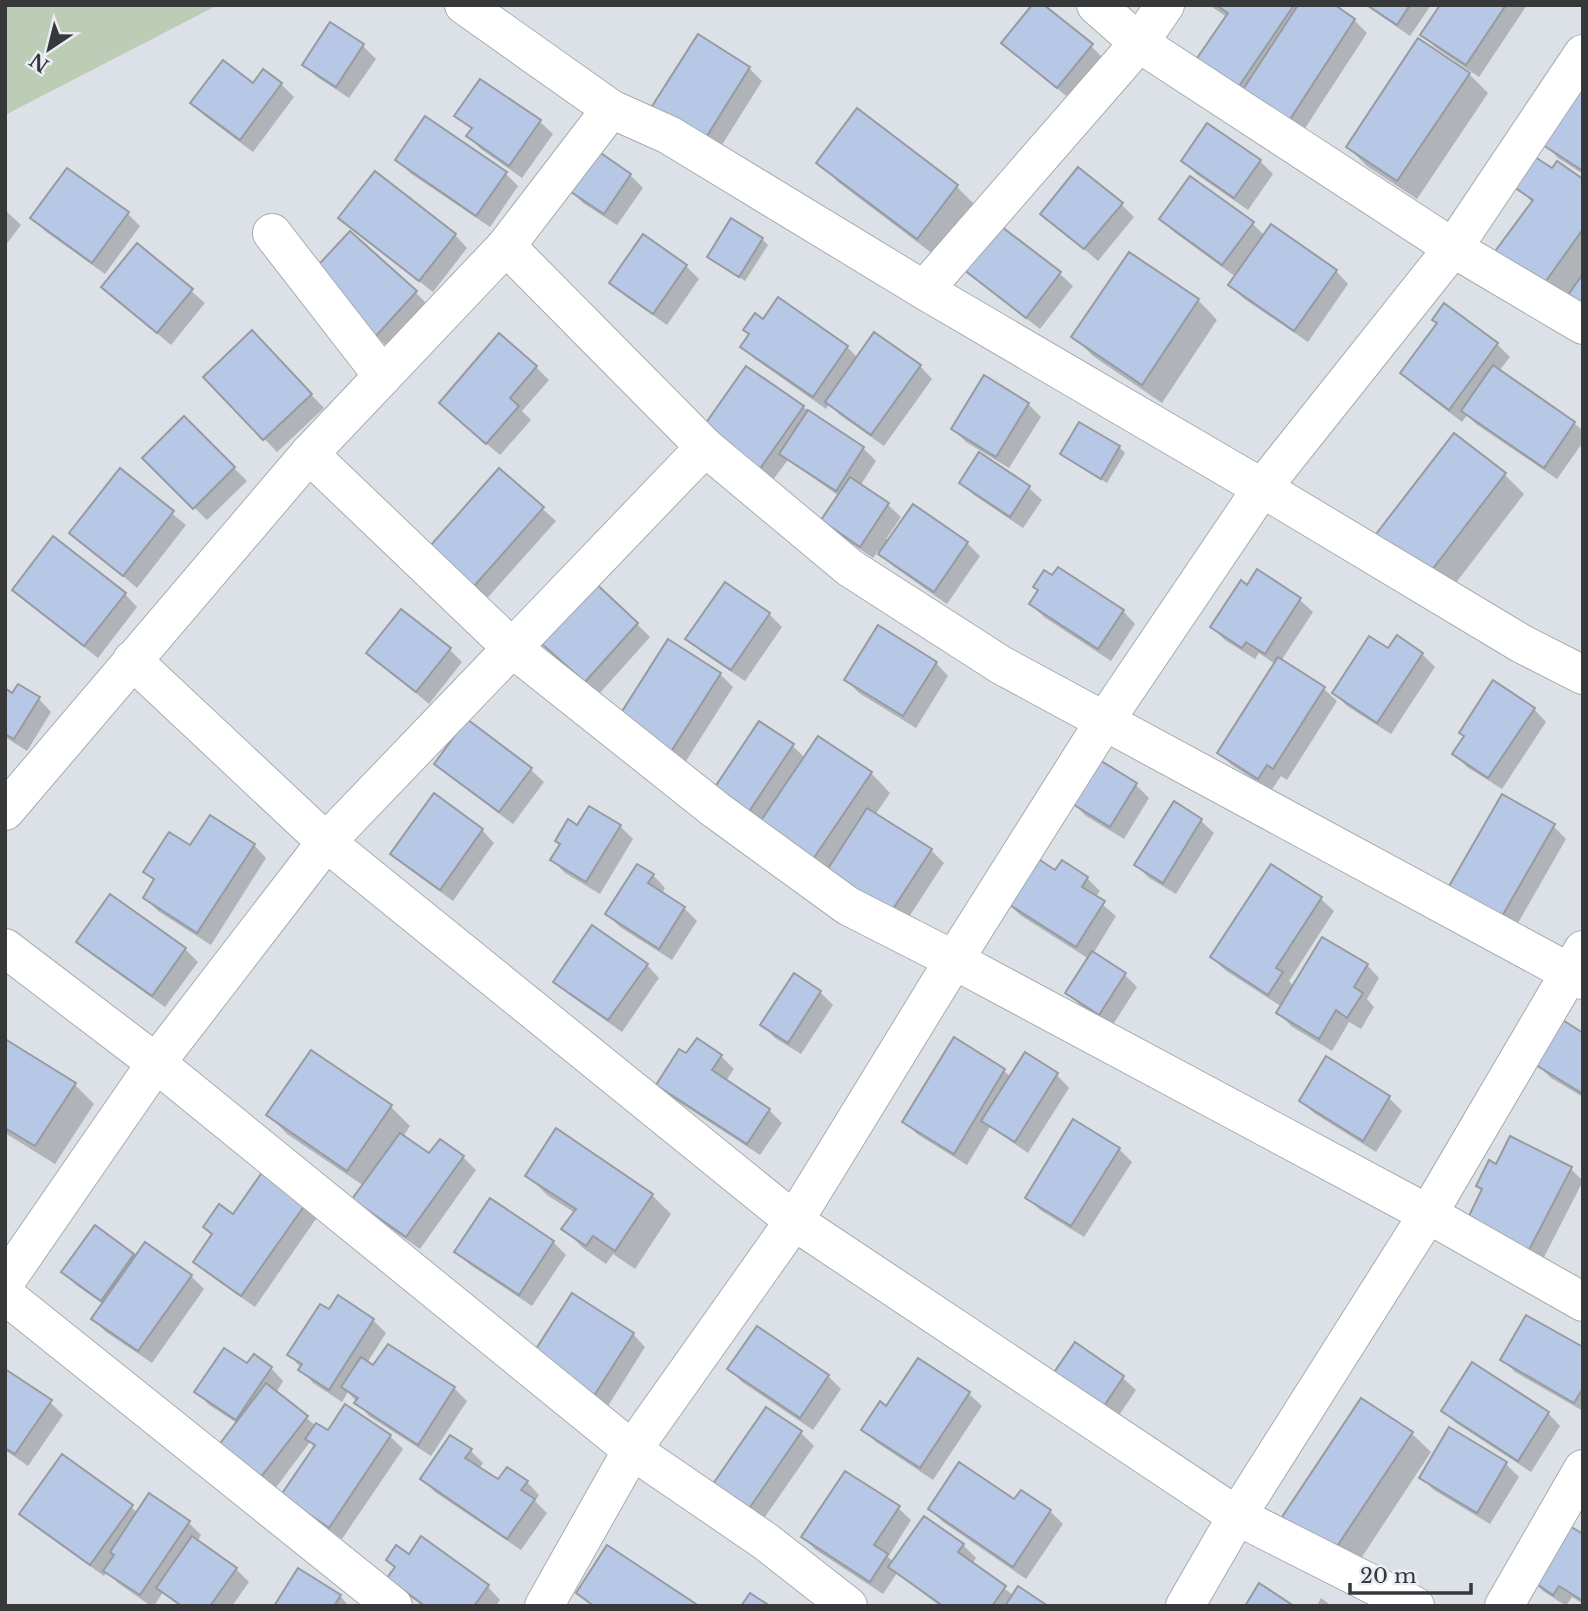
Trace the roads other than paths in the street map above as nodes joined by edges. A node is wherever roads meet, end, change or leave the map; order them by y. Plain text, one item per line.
1 (1096, 5) edge
2 (1165, 5) edge
3 (469, 7) edge
4 (1139, 43) junction
5 (1583, 54) edge
6 (611, 108) junction
7 (272, 233) dead end
8 (506, 246) junction
9 (1453, 248) junction
10 (924, 290) junction
11 (1583, 325) edge
12 (383, 376) junction
13 (705, 447) junction
14 (309, 454) junction
15 (1262, 488) junction
16 (512, 648) junction
17 (132, 660) junction
18 (1583, 674) edge
19 (1104, 722) junction
20 (12, 791) edge
21 (326, 842) junction
22 (5, 948) edge
23 (954, 960) junction
24 (1579, 968) edge
25 (156, 1063) junction
26 (1429, 1214) junction
27 (794, 1222) junction
28 (5, 1282) edge
29 (5, 1295) edge
30 (1583, 1302) edge
31 (632, 1450) junction
32 (1583, 1469) edge
33 (1237, 1516) junction
34 (393, 1606) edge
35 (544, 1606) edge
36 (848, 1606) edge
37 (1185, 1606) edge
38 (1415, 1606) edge
39 (1504, 1606) edge

1 - 4 street
2 - 4 street
3 - 6 street
4 - 9 street
4 - 10 street
5 - 9 street
6 - 8 street
6 - 10 street
7 - 12 street
8 - 12 street
8 - 13 street
9 - 11 street
9 - 15 street
10 - 15 street
12 - 14 street
13 - 16 street
13 - 19 street
14 - 16 street
14 - 17 street
15 - 18 street
15 - 19 street
16 - 21 street
16 - 23 street
17 - 20 street
17 - 21 street
19 - 23 street
19 - 24 street
21 - 25 street
21 - 27 street
22 - 25 street
23 - 26 street
23 - 27 street
24 - 26 street
25 - 28 street
25 - 31 street
26 - 30 street
26 - 33 street
27 - 31 street
27 - 33 street
29 - 34 street
31 - 35 street
31 - 36 street
32 - 39 street
33 - 37 street
33 - 38 street

